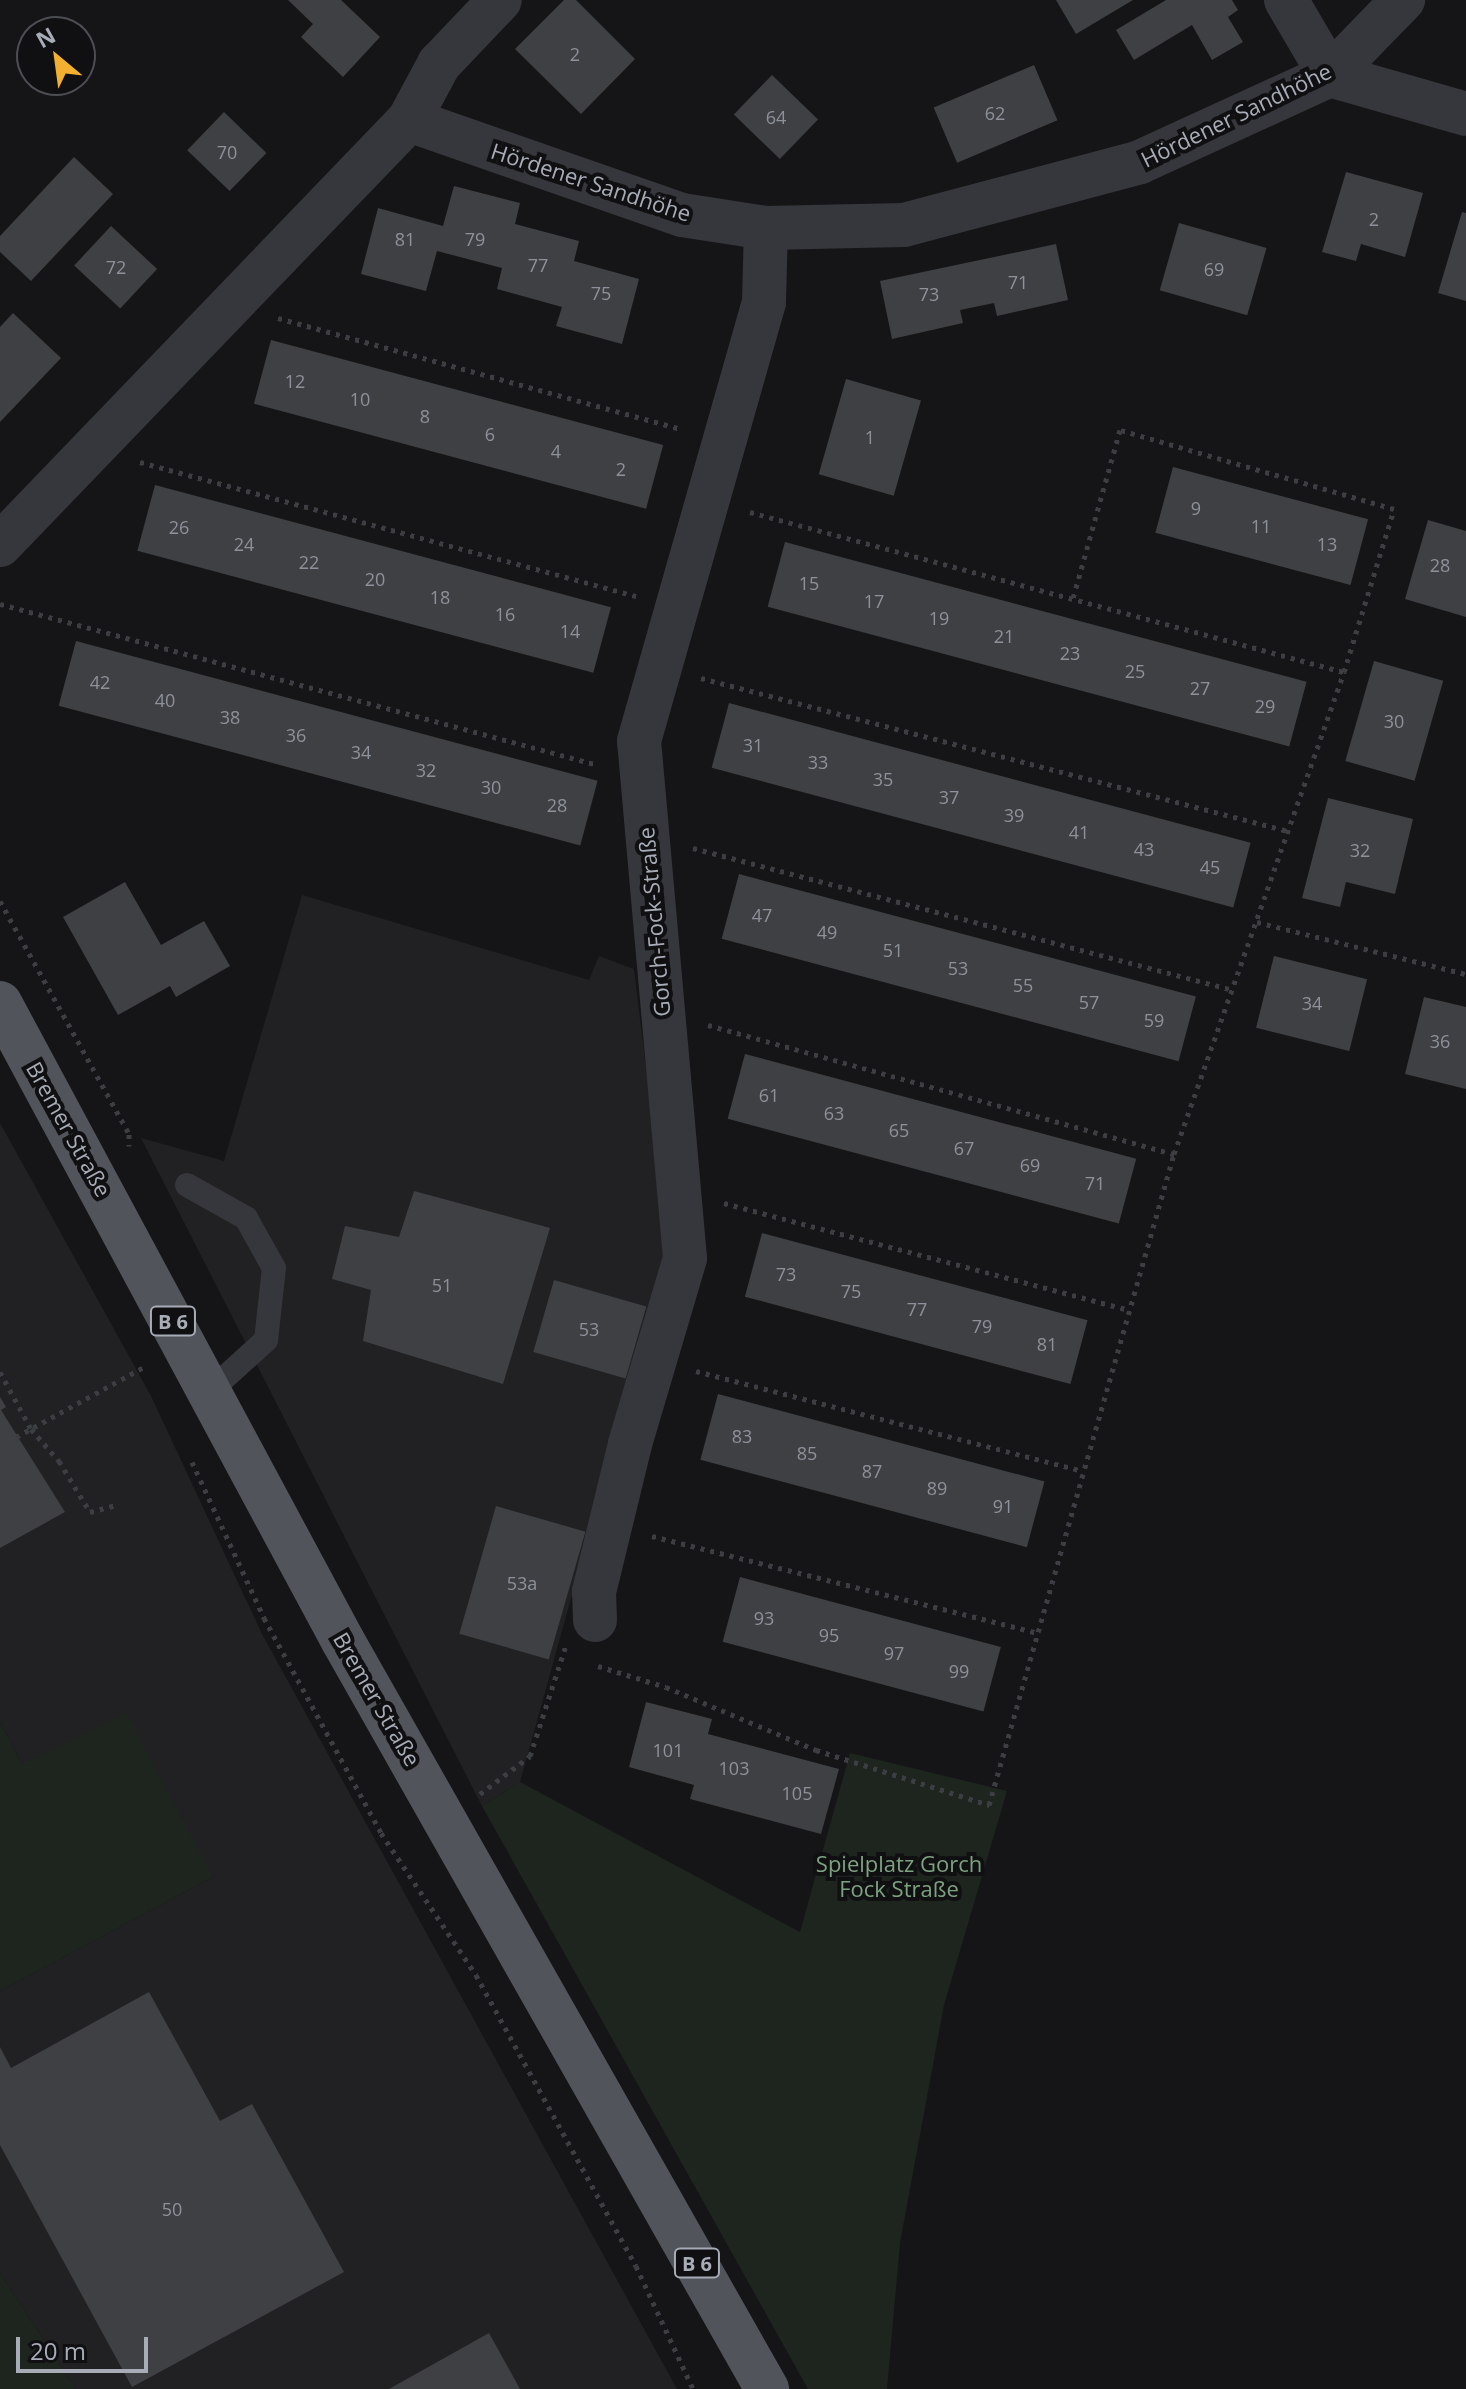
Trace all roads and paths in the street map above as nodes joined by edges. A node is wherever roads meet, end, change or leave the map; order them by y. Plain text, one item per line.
1 (500, 0) edge
2 (1286, 0) edge
3 (1403, 0) edge
4 (1330, 75) junction
5 (1466, 114) edge
6 (409, 120) junction
7 (766, 228) junction
8 (231, 305) junction
9 (722, 440) junction
10 (93, 449) junction
11 (704, 499) junction
12 (0, 545) edge
13 (1073, 598) junction
14 (0, 604) edge
15 (675, 606) junction
16 (659, 667) junction
17 (1344, 672) junction
18 (642, 777) junction
19 (1288, 831) junction
20 (648, 845) junction
21 (1257, 922) junction
22 (1466, 974) edge
23 (1233, 990) junction
24 (0, 1003) edge
25 (663, 1020) junction
26 (1174, 1154) junction
27 (187, 1185) dead end
28 (679, 1198) junction
29 (1129, 1310) junction
30 (136, 1353) dead end
31 (655, 1360) junction
32 (144, 1367) junction
33 (0, 1372) edge
34 (149, 1375) dead end
35 (210, 1391) junction
36 (31, 1429) junction
37 (16, 1437) dead end
38 (189, 1457) dead end
39 (1082, 1471) junction
40 (117, 1505) dead end
41 (611, 1525) junction
42 (595, 1620) joint
43 (1039, 1633) junction
44 (559, 1653) junction
45 (574, 1658) dead end
46 (590, 1663) dead end
47 (446, 1820) junction
48 (693, 2389) edge
49 (767, 2389) edge

1 - 6 street
2 - 4 street
3 - 4 street, Hördener Sandhöhe
4 - 5 street
4 - 7 street, Hördener Sandhöhe
6 - 7 street, Hördener Sandhöhe
6 - 8 street
7 - 9 street, Gorch-Fock-Straße
8 - 9 path
8 - 10 street
9 - 11 street, Gorch-Fock-Straße
10 - 12 street
10 - 15 path
11 - 13 path
11 - 15 street, Gorch-Fock-Straße
13 - 17 path
13 - 17 path
14 - 18 path
15 - 16 street, Gorch-Fock-Straße
16 - 18 street, Gorch-Fock-Straße
16 - 19 path
17 - 19 path
18 - 20 street, Gorch-Fock-Straße
19 - 21 path
20 - 23 path
20 - 25 street, Gorch-Fock-Straße
21 - 22 path
21 - 23 path
23 - 26 path
24 - 35 main road, Bremer Straße / B 6
25 - 26 path
25 - 28 street, Gorch-Fock-Straße
26 - 29 path
27 - 35 lane
28 - 29 path
28 - 31 street, Gorch-Fock-Straße
29 - 39 path
30 - 32 path
31 - 39 path
31 - 41 street, Gorch-Fock-Straße
32 - 34 path
32 - 36 path
33 - 36 path
35 - 47 main road, Bremer Straße / B 6
36 - 37 path
36 - 40 path
38 - 48 path
39 - 43 path
41 - 42 street, Gorch-Fock-Straße
41 - 43 path
42 - 44 path
43 - 46 path
44 - 45 path
44 - 47 path
47 - 49 main road, Bremer Straße / B 6

